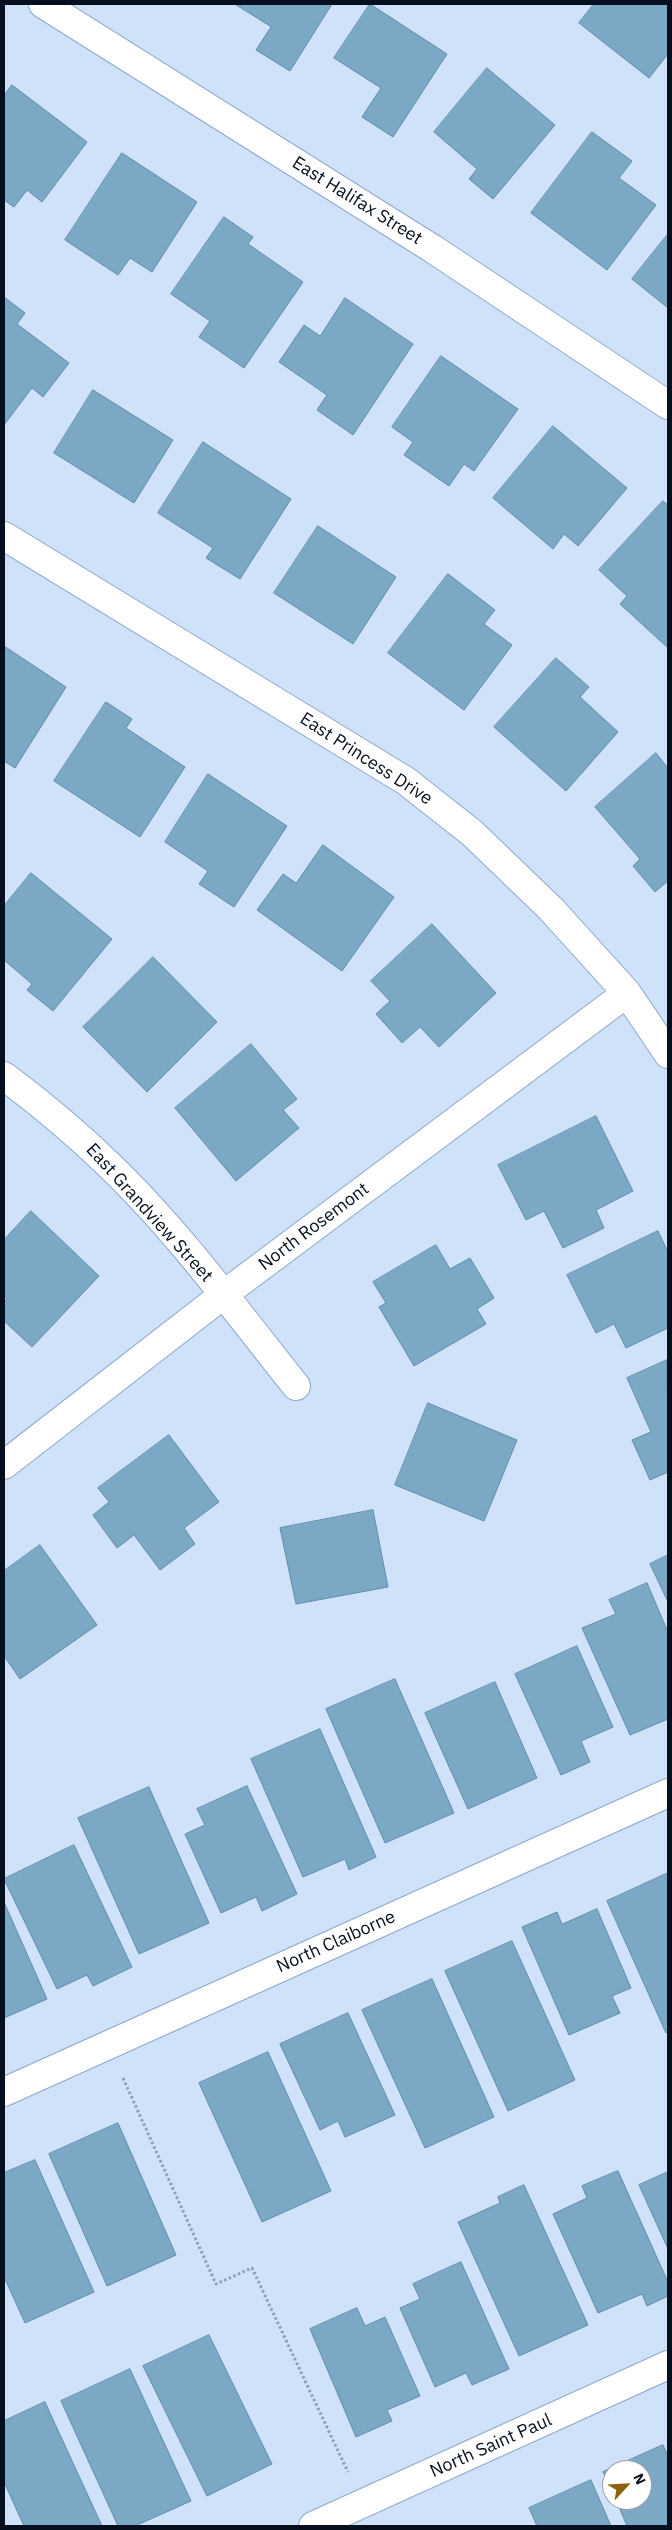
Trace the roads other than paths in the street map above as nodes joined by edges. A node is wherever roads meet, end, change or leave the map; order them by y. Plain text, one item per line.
1 (43, 4) edge
2 (668, 405) edge
3 (4, 536) edge
4 (627, 994) junction
5 (668, 1054) edge
6 (4, 1076) edge
7 (223, 1295) junction
8 (296, 1386) dead end
9 (4, 1465) edge
10 (668, 1793) edge
11 (4, 2092) edge
12 (668, 2365) edge
13 (313, 2526) edge

1 - 2 street, East Halifax Street
3 - 4 street, East Princess Drive
4 - 5 street, East Princess Drive
4 - 7 street, North Rosemont
6 - 7 street, East Grandview Street
7 - 8 street, East Grandview Street
7 - 9 street, North Rosemont
10 - 11 street, North Claiborne
12 - 13 street, North Saint Paul

